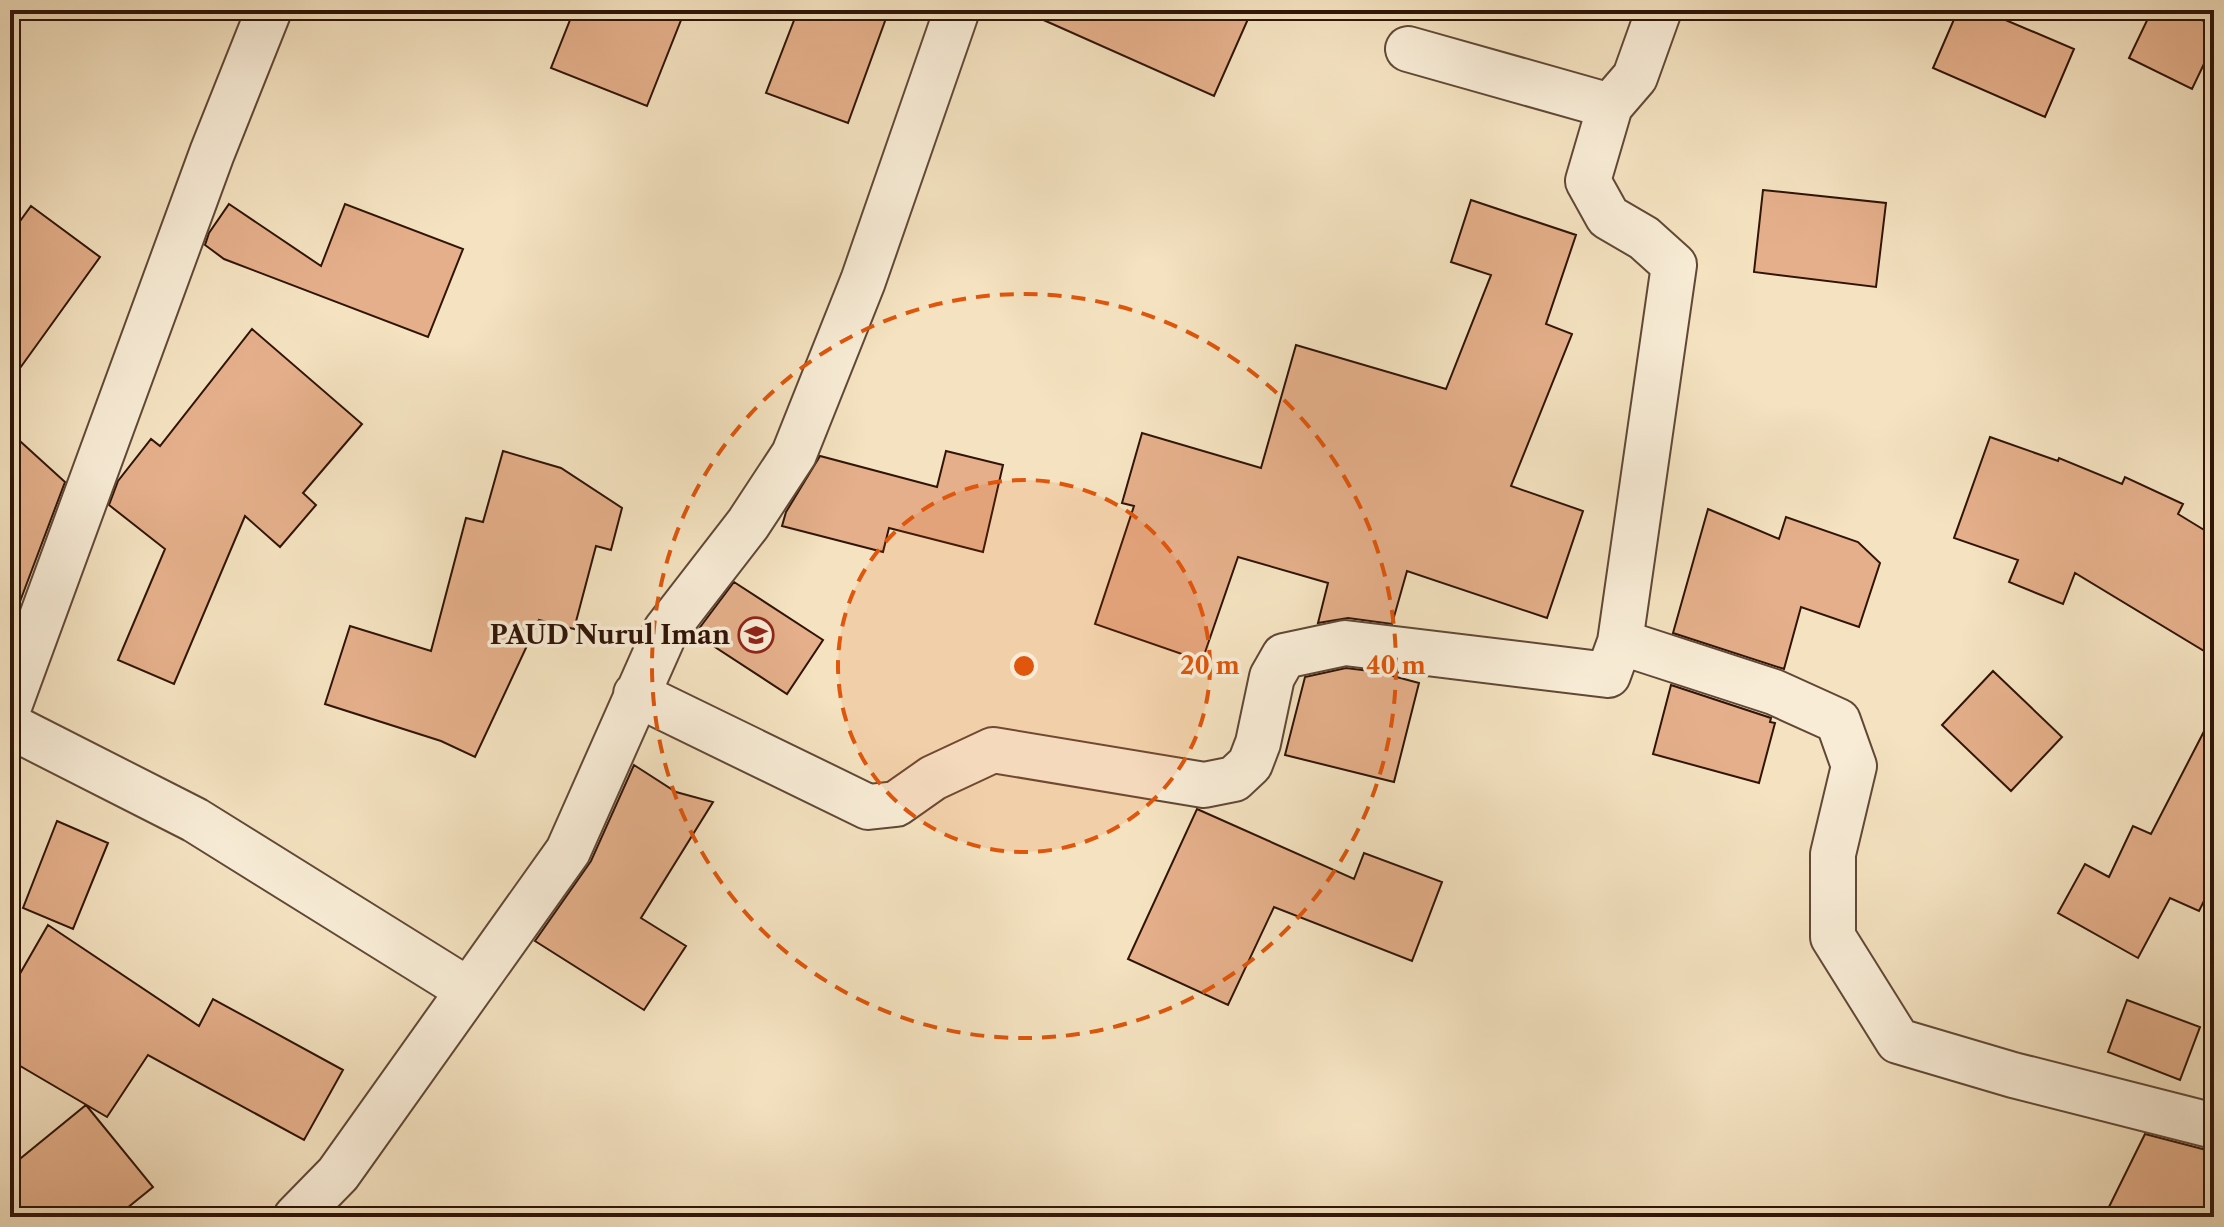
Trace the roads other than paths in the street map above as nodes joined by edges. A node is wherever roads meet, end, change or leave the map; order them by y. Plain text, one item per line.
1 (269, 10) edge
2 (957, 10) edge
3 (1659, 10) edge
4 (1408, 49) dead end
5 (1610, 106) junction
6 (1620, 642) junction
7 (636, 694) junction
8 (10, 704) edge
9 (10, 726) edge
10 (468, 990) junction
11 (2214, 1126) edge
12 (296, 1217) edge

1 - 8 street
2 - 7 street
3 - 5 street
4 - 5 street
5 - 6 street
6 - 7 street
6 - 11 street
7 - 10 street
9 - 10 street
10 - 12 street

